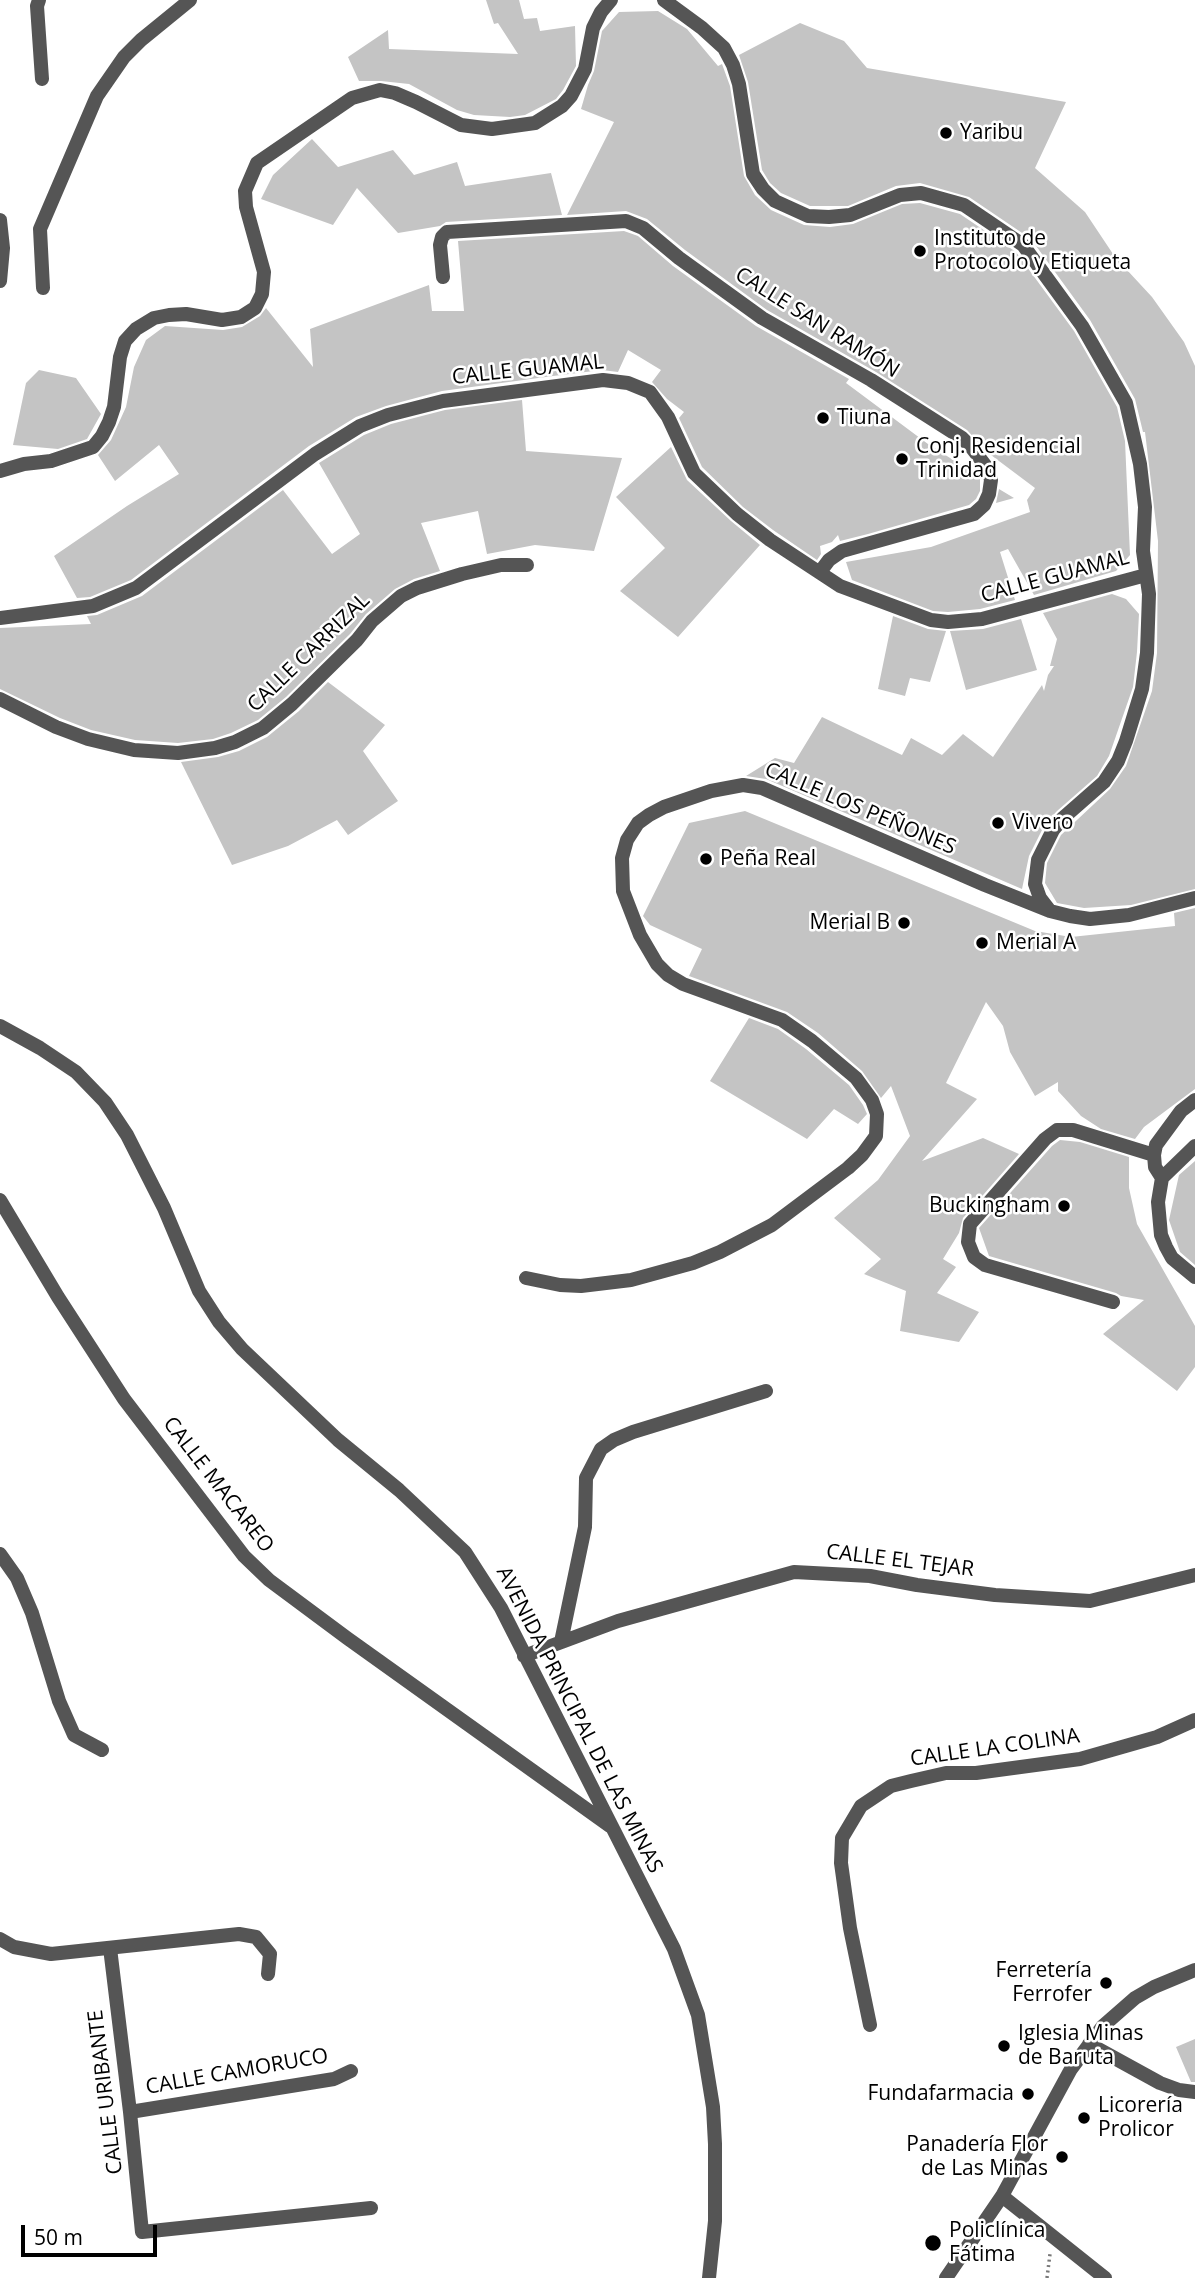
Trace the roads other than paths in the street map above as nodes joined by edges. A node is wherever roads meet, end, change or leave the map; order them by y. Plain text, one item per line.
1 (39, 0) edge
2 (190, 0) edge
3 (611, 0) edge
4 (664, 0) edge
5 (42, 79) dead end
6 (0, 220) edge
7 (443, 277) dead end
8 (0, 281) edge
9 (43, 288) dead end
10 (0, 460) edge
11 (24, 464) junction
12 (0, 471) edge
13 (527, 565) dead end
14 (820, 572) junction
15 (1146, 575) junction
16 (0, 618) edge
17 (0, 699) edge
18 (1195, 898) edge
19 (1050, 911) junction
20 (0, 1026) edge
21 (1195, 1100) edge
22 (1195, 1146) edge
23 (1154, 1155) junction
24 (1162, 1178) junction
25 (0, 1200) edge
26 (1195, 1277) edge
27 (526, 1278) dead end
28 (1113, 1302) dead end
29 (766, 1391) dead end
30 (0, 1554) edge
31 (1195, 1575) edge
32 (561, 1642) junction
33 (524, 1656) junction
34 (1195, 1720) edge
35 (102, 1750) dead end
36 (611, 1826) junction
37 (0, 1939) edge
38 (110, 1948) junction
39 (1195, 1970) edge
40 (268, 1974) dead end
41 (870, 2025) dead end
42 (1089, 2043) junction
43 (351, 2071) dead end
44 (1195, 2092) edge
45 (131, 2112) junction
46 (1002, 2196) junction
47 (370, 2208) dead end
48 (709, 2278) edge
49 (946, 2278) edge
50 (1105, 2278) edge

1 - 5 street
2 - 9 street
3 - 11 street
4 - 15 street
6 - 8 street
7 - 14 street, CALLE SAN RAMÓN
10 - 11 street
11 - 12 street
13 - 17 street, CALLE CARRIZAL
14 - 15 street, CALLE GUAMAL
14 - 16 street, CALLE GUAMAL
15 - 19 street
18 - 19 street, CALLE LOS PEÑONES
19 - 27 street, CALLE LOS PEÑONES
20 - 33 street, AVENIDA PRINCIPAL DE LAS MINAS
21 - 23 street
22 - 24 street
23 - 24 street
23 - 28 street
24 - 26 street
25 - 36 street, CALLE MACAREO
29 - 32 street
30 - 35 street
31 - 32 street, CALLE EL TEJAR
32 - 33 street, CALLE EL TEJAR
33 - 36 street, AVENIDA PRINCIPAL DE LAS MINAS
34 - 41 street, CALLE LA COLINA
36 - 48 street, AVENIDA PRINCIPAL DE LAS MINAS
37 - 38 street
38 - 40 street
38 - 45 street, CALLE URIBANTE
39 - 42 street
42 - 44 street
42 - 46 street
43 - 45 street, CALLE CAMORUCO
45 - 47 street, CALLE URIBANTE
46 - 49 street
46 - 50 street

